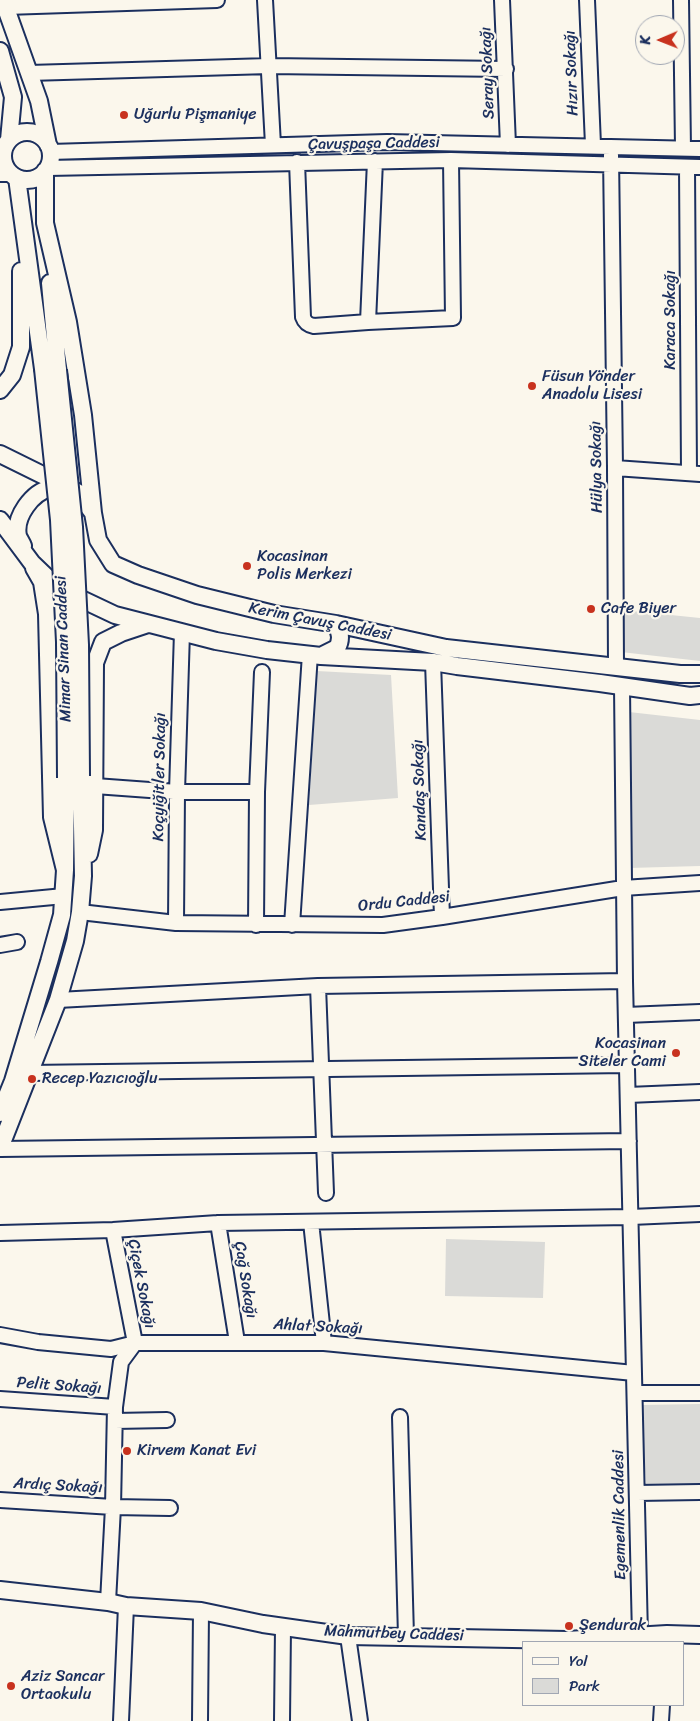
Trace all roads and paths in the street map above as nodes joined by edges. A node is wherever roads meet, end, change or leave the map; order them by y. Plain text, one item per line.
1 (217, 0) edge
2 (266, 0) edge
3 (502, 0) edge
4 (587, 0) edge
5 (681, 0) edge
6 (5, 4) edge
7 (0, 52) edge
8 (269, 66) junction
9 (506, 69) junction
10 (29, 73) junction
11 (5, 145) edge
12 (273, 145) junction
13 (508, 145) junction
14 (593, 146) junction
15 (610, 146) junction
16 (683, 148) junction
17 (700, 149) edge
18 (48, 159) junction
19 (451, 160) junction
20 (375, 161) junction
21 (297, 162) junction
22 (611, 164) junction
23 (694, 167) edge
24 (9, 175) edge
25 (22, 214) junction
26 (45, 223) junction
27 (368, 322) junction
28 (50, 369) junction
29 (0, 390) edge
30 (0, 454) edge
31 (615, 468) junction
32 (694, 474) edge
33 (68, 488) junction
34 (93, 513) junction
35 (0, 520) edge
36 (32, 563) junction
37 (149, 624) junction
38 (336, 624) junction
39 (182, 632) junction
40 (316, 655) junction
41 (433, 662) junction
42 (616, 667) junction
43 (262, 672) dead end
44 (700, 674) edge
45 (622, 686) junction
46 (700, 695) edge
47 (74, 777) junction
48 (94, 786) junction
49 (177, 792) junction
50 (257, 792) junction
51 (65, 870) junction
52 (83, 876) junction
53 (700, 883) edge
54 (623, 888) junction
55 (64, 896) junction
56 (0, 902) edge
57 (80, 912) junction
58 (442, 917) junction
59 (176, 923) junction
60 (256, 925) junction
61 (292, 925) junction
62 (17, 942) dead end
63 (0, 945) edge
64 (625, 980) junction
65 (318, 986) junction
66 (58, 1000) junction
67 (700, 1012) edge
68 (626, 1015) junction
69 (627, 1066) junction
70 (321, 1070) junction
71 (29, 1073) junction
72 (700, 1092) edge
73 (628, 1095) junction
74 (0, 1113) edge
75 (629, 1142) junction
76 (324, 1145) junction
77 (0, 1149) edge
78 (326, 1193) dead end
79 (700, 1214) edge
80 (631, 1217) junction
81 (311, 1222) junction
82 (218, 1223) junction
83 (114, 1230) junction
84 (0, 1233) edge
85 (0, 1335) edge
86 (237, 1342) junction
87 (135, 1343) junction
88 (324, 1343) junction
89 (634, 1373) junction
90 (700, 1393) edge
91 (635, 1394) junction
92 (0, 1399) edge
93 (115, 1414) junction
94 (400, 1417) dead end
95 (168, 1420) dead end
96 (700, 1492) edge
97 (637, 1493) junction
98 (0, 1500) edge
99 (113, 1507) junction
100 (170, 1508) dead end
101 (0, 1590) edge
102 (108, 1602) junction
103 (126, 1606) junction
104 (201, 1611) junction
105 (283, 1627) junction
106 (700, 1635) edge
107 (348, 1636) junction
108 (406, 1636) junction
109 (640, 1636) junction
110 (666, 1638) edge
111 (662, 1706) edge
112 (121, 1721) edge
113 (200, 1721) edge
114 (282, 1721) edge
115 (360, 1721) edge
116 (661, 1721) edge

1 - 6 street
2 - 8 street
3 - 9 street, Seray Sokağı
4 - 14 street, Hızır Sokağı
5 - 16 street
6 - 10 main road
7 - 11 main road
8 - 9 street
8 - 10 street
8 - 12 street
9 - 13 street, Seray Sokağı
10 - 18 main road
11 - 18 main road
11 - 24 main road
12 - 13 street, Çavuşpaşa Caddesi
12 - 18 street, Çavuşpaşa Caddesi
13 - 14 street, Çavuşpaşa Caddesi
14 - 15 street, Çavuşpaşa Caddesi
15 - 16 street, Çavuşpaşa Caddesi
15 - 22 street, Hülya Sokağı
16 - 17 street, Çavuşpaşa Caddesi
18 - 21 street, Çavuşpaşa Caddesi
18 - 24 main road
18 - 26 main road
19 - 20 street, Çavuşpaşa Caddesi
19 - 22 street, Çavuşpaşa Caddesi
19 - 27 street
20 - 21 street, Çavuşpaşa Caddesi
20 - 27 street
21 - 27 street
22 - 23 street, Çavuşpaşa Caddesi
22 - 31 street, Hülya Sokağı
23 - 32 street, Karaca Sokağı
24 - 25 main road, Mimar Sinan Caddesi
25 - 28 main road, Mimar Sinan Caddesi
25 - 29 main road
26 - 28 main road, Mimar Sinan Caddesi
26 - 34 main road
28 - 47 main road, Mimar Sinan Caddesi, bridge
30 - 33 main road, Kerim Çavuş Caddesi
31 - 32 street
31 - 42 street, Hülya Sokağı
33 - 34 main road, Kerim Çavuş Caddesi
33 - 36 main road
34 - 38 main road, Kerim Çavuş Caddesi
35 - 36 main road
36 - 37 main road, Kerim Çavuş Caddesi
36 - 51 main road
37 - 39 main road, Kerim Çavuş Caddesi
37 - 48 main road
38 - 40 main road
38 - 42 main road, Kerim Çavuş Caddesi
39 - 40 main road, Kerim Çavuş Caddesi
39 - 49 street, Koçyiğitler Sokağı
40 - 41 main road, Kerim Çavuş Caddesi
40 - 61 street
41 - 45 main road, Kerim Çavuş Caddesi
41 - 58 street, Kandaş Sokağı
42 - 44 main road, Kerim Çavuş Caddesi
43 - 50 street
45 - 46 main road, Kerim Çavuş Caddesi
45 - 54 street, Egemenlik Caddesi
47 - 51 main road, Mimar Sinan Caddesi
47 - 52 main road, Mimar Sinan Caddesi
48 - 49 street
48 - 52 main road
49 - 50 street
49 - 59 street, Koçyiğitler Sokağı
50 - 60 street
51 - 55 main road, Mimar Sinan Caddesi
52 - 57 main road, Mimar Sinan Caddesi
53 - 54 street, Ordu Caddesi
54 - 58 street, Ordu Caddesi
54 - 64 street, Egemenlik Caddesi
55 - 56 street
55 - 74 main road, Mimar Sinan Caddesi
57 - 59 street, Ordu Caddesi
57 - 66 main road, Mimar Sinan Caddesi
58 - 61 street, Ordu Caddesi
59 - 60 street, Ordu Caddesi
60 - 61 street, Ordu Caddesi
62 - 63 street
64 - 65 street
64 - 68 street, Egemenlik Caddesi
65 - 66 street
65 - 70 street
66 - 71 main road, Mimar Sinan Caddesi
67 - 68 street
68 - 69 street, Egemenlik Caddesi
69 - 70 street
69 - 73 street, Egemenlik Caddesi
70 - 71 street
70 - 76 street
71 - 77 main road, Mimar Sinan Caddesi
72 - 73 street
73 - 75 street, Egemenlik Caddesi
75 - 76 street
75 - 80 street, Egemenlik Caddesi
76 - 77 street
76 - 78 street
79 - 80 street
80 - 81 street
80 - 89 street, Egemenlik Caddesi
81 - 82 street
81 - 88 street
82 - 83 street
82 - 86 street, Çağ Sokağı
83 - 84 street
83 - 87 street, Çiçek Sokağı
85 - 87 street, Ahlat Sokağı
86 - 87 street, Ahlat Sokağı
86 - 88 street, Ahlat Sokağı
87 - 93 street
88 - 89 street, Ahlat Sokağı
89 - 91 street, Egemenlik Caddesi
90 - 91 street
91 - 97 street, Egemenlik Caddesi
92 - 93 street, Pelit Sokağı
93 - 95 street, Pelit Sokağı
93 - 99 street
94 - 108 street
96 - 97 street
97 - 109 street, Egemenlik Caddesi
98 - 99 street, Ardıç Sokağı
99 - 100 street, Ardıç Sokağı
99 - 102 street
101 - 102 main road, Mahmutbey Caddesi
102 - 103 main road, Mahmutbey Caddesi
103 - 104 main road, Mahmutbey Caddesi
103 - 112 street
104 - 105 main road, Mahmutbey Caddesi
104 - 113 street
105 - 107 main road, Mahmutbey Caddesi
105 - 114 street
106 - 110 main road, Mahmutbey Caddesi
107 - 108 main road, Mahmutbey Caddesi
107 - 115 street
108 - 109 main road, Mahmutbey Caddesi
109 - 110 main road, Mahmutbey Caddesi
111 - 116 street

